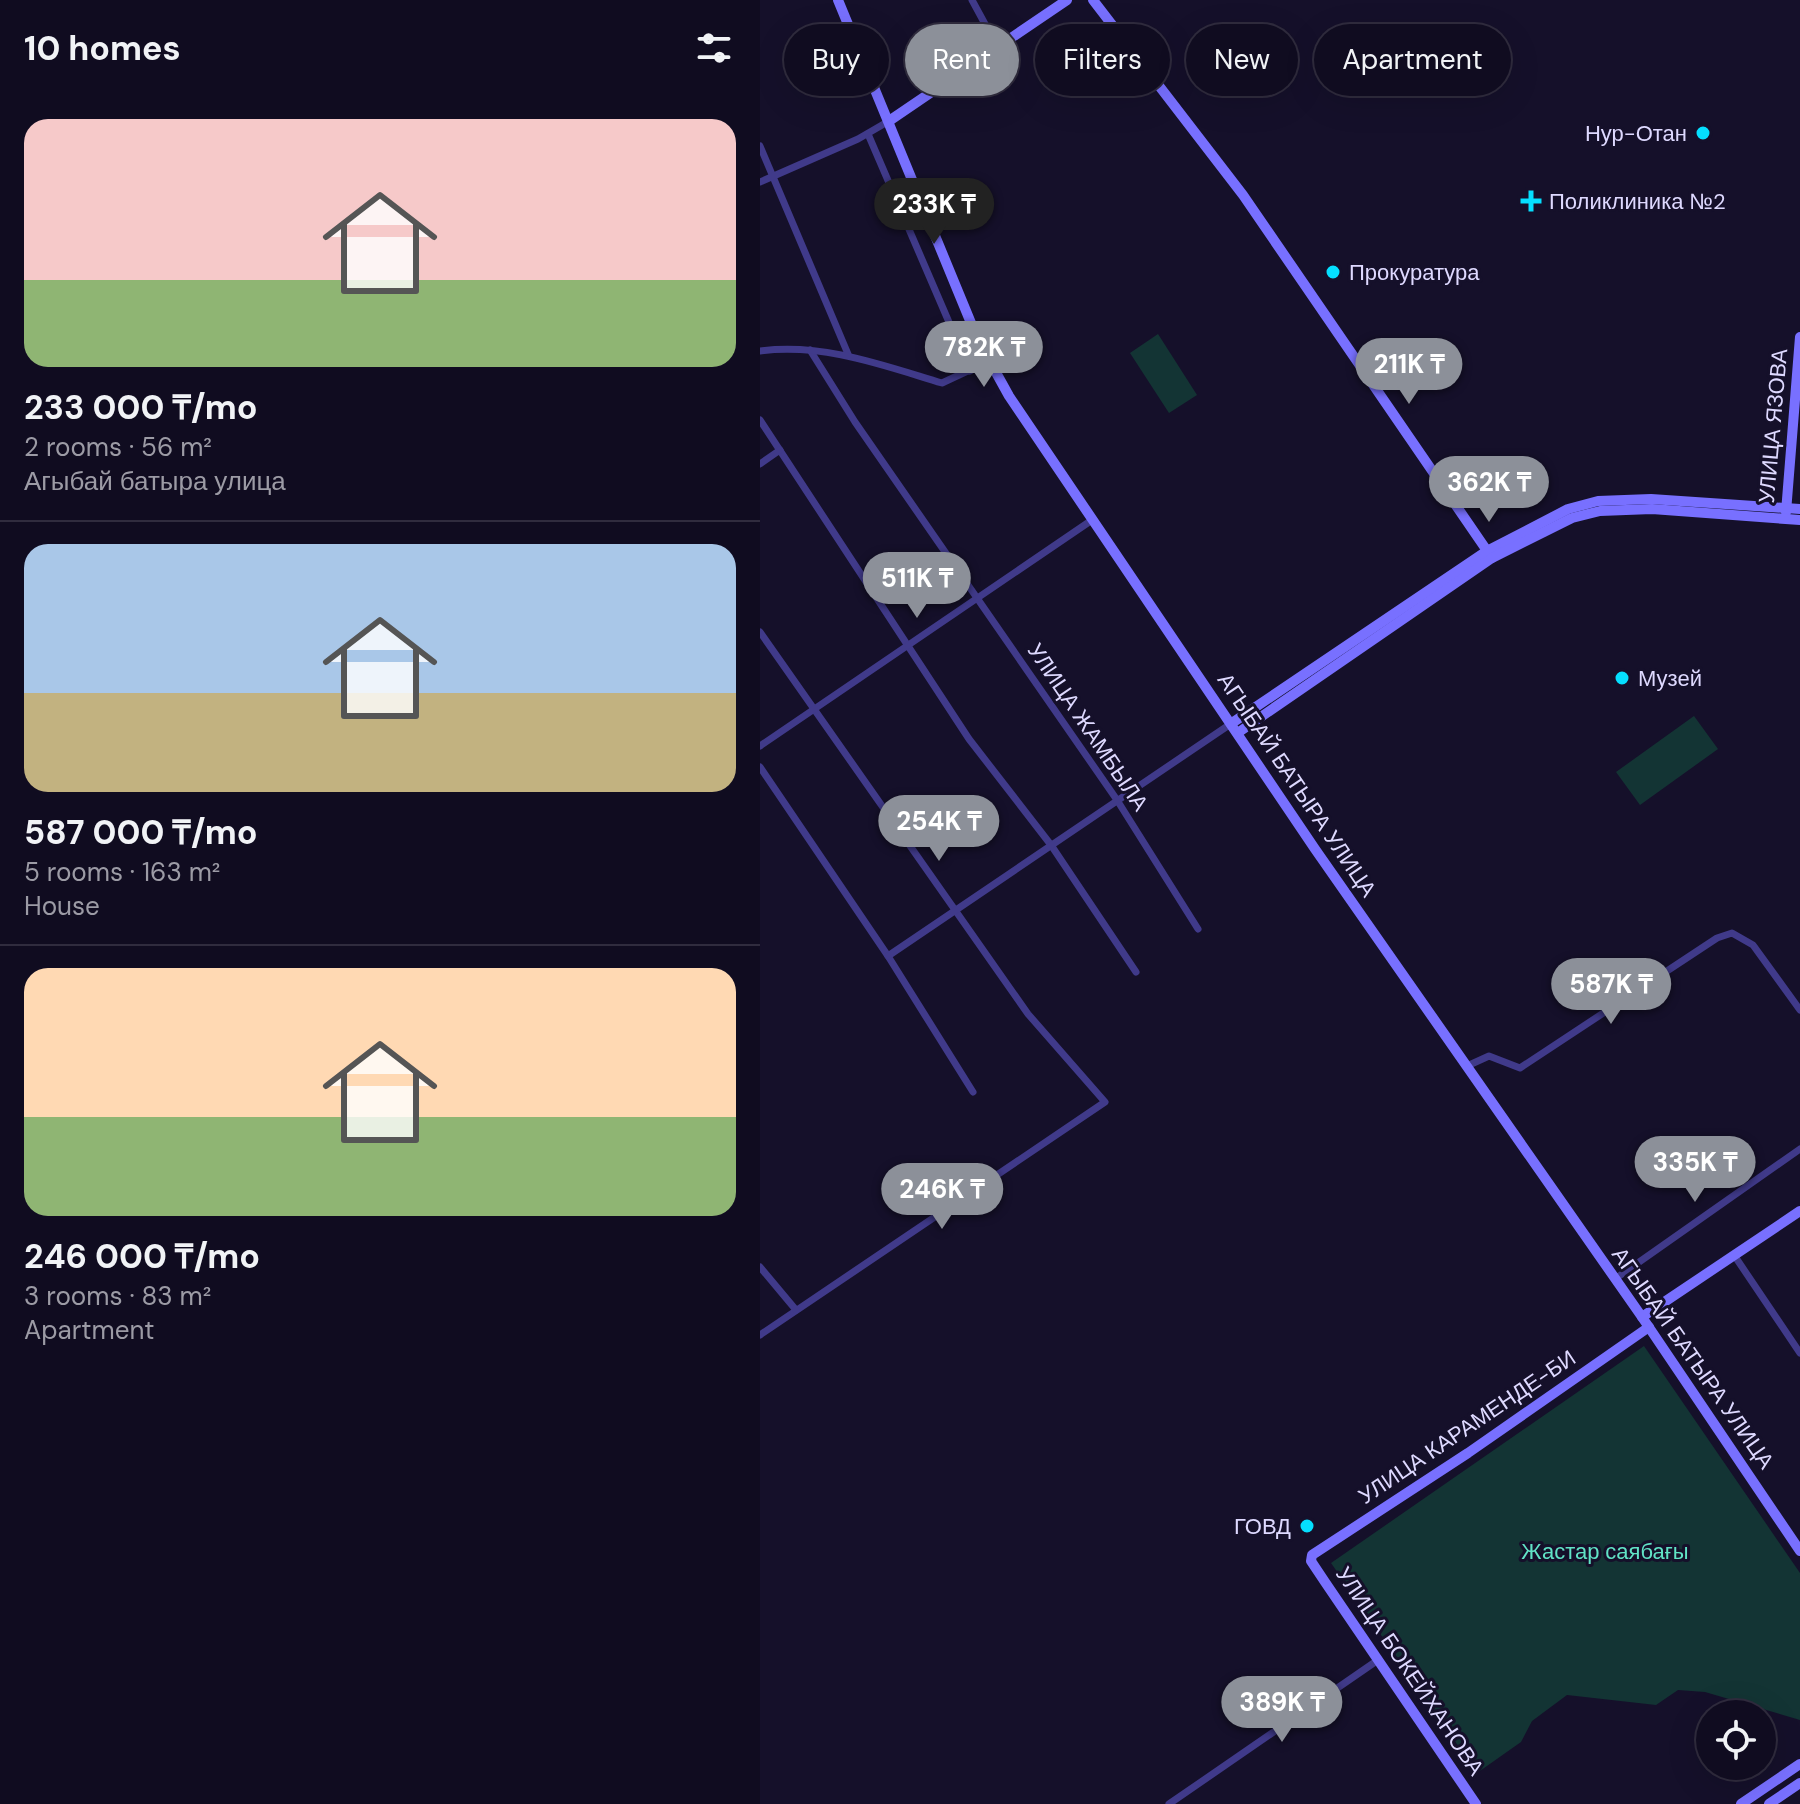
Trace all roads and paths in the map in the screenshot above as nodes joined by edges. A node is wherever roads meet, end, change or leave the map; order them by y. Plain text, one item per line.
1 (838, 0) edge
2 (972, 0) edge
3 (1067, 0) edge
4 (1093, 0) edge
5 (985, 24) edge
6 (1019, 33) edge
7 (926, 96) edge
8 (889, 121) junction
9 (868, 134) junction
10 (760, 146) edge
11 (773, 176) junction
12 (760, 182) edge
13 (1800, 337) edge
14 (810, 350) junction
15 (760, 351) edge
16 (848, 354) junction
17 (989, 361) junction
18 (970, 371) junction
19 (760, 420) edge
20 (780, 450) junction
21 (760, 464) edge
22 (1800, 509) edge
23 (1786, 513) junction
24 (1092, 520) junction
25 (1800, 520) edge
26 (1490, 555) junction
27 (977, 598) junction
28 (760, 632) edge
29 (909, 644) junction
30 (812, 710) junction
31 (1235, 728) junction
32 (760, 746) edge
33 (760, 767) edge
34 (1117, 800) junction
35 (1051, 845) junction
36 (954, 911) junction
37 (1198, 929) dead end
38 (888, 956) junction
39 (1136, 972) dead end
40 (1800, 1010) edge
41 (1467, 1066) junction
42 (973, 1092) dead end
43 (1796, 1151) edge
44 (1800, 1211) edge
45 (1734, 1255) junction
46 (760, 1267) edge
47 (1615, 1279) junction
48 (796, 1310) junction
49 (1642, 1317) junction
50 (1649, 1327) junction
51 (760, 1335) edge
52 (1800, 1353) edge
53 (1800, 1551) edge
54 (1311, 1561) joint
55 (1378, 1660) junction
56 (1800, 1764) edge
57 (1800, 1783) edge
58 (1169, 1804) edge
59 (1476, 1804) edge
60 (1741, 1804) edge
61 (1769, 1804) edge

1 - 8 main road, АГЫБАЙ БАТЫРА УЛИЦА
2 - 5 street
3 - 6 main road
4 - 26 main road
7 - 8 main road
8 - 9 street
8 - 17 main road, АГЫБАЙ БАТЫРА УЛИЦА
9 - 11 street
9 - 18 street
10 - 11 street
11 - 12 street
11 - 16 street
13 - 23 main road, УЛИЦА ЯЗОВА
14 - 15 street
14 - 16 street
14 - 27 street, УЛИЦА ЖАМБЫЛА
16 - 18 street
17 - 18 street
17 - 24 main road, АГЫБАЙ БАТЫРА УЛИЦА
19 - 20 street
20 - 21 street
20 - 29 street
22 - 23 main road
23 - 25 main road
23 - 26 main road
24 - 27 street
24 - 31 main road, АГЫБАЙ БАТЫРА УЛИЦА
26 - 31 main road
27 - 29 street
27 - 34 street, УЛИЦА ЖАМБЫЛА
28 - 30 street
29 - 30 street
29 - 35 street
30 - 32 street
30 - 36 street
31 - 34 street
31 - 41 main road, АГЫБАЙ БАТЫРА УЛИЦА
33 - 38 street
34 - 35 street
34 - 37 street, УЛИЦА ЖАМБЫЛА
35 - 36 street
35 - 39 street
36 - 38 street
36 - 48 street
38 - 42 street
40 - 41 street
41 - 47 main road, АГЫБАЙ БАТЫРА УЛИЦА
43 - 47 street
44 - 45 main road
45 - 49 main road
45 - 52 street
46 - 48 street
47 - 49 main road, АГЫБАЙ БАТЫРА УЛИЦА
48 - 51 street
49 - 50 main road, АГЫБАЙ БАТЫРА УЛИЦА
50 - 53 main road, АГЫБАЙ БАТЫРА УЛИЦА
50 - 54 main road, УЛИЦА КАРАМЕНДЕ-БИ
54 - 55 main road, УЛИЦА БОКЕЙХАНОВА
55 - 58 street
55 - 59 main road, УЛИЦА БОКЕЙХАНОВА
56 - 60 main road
57 - 61 main road

